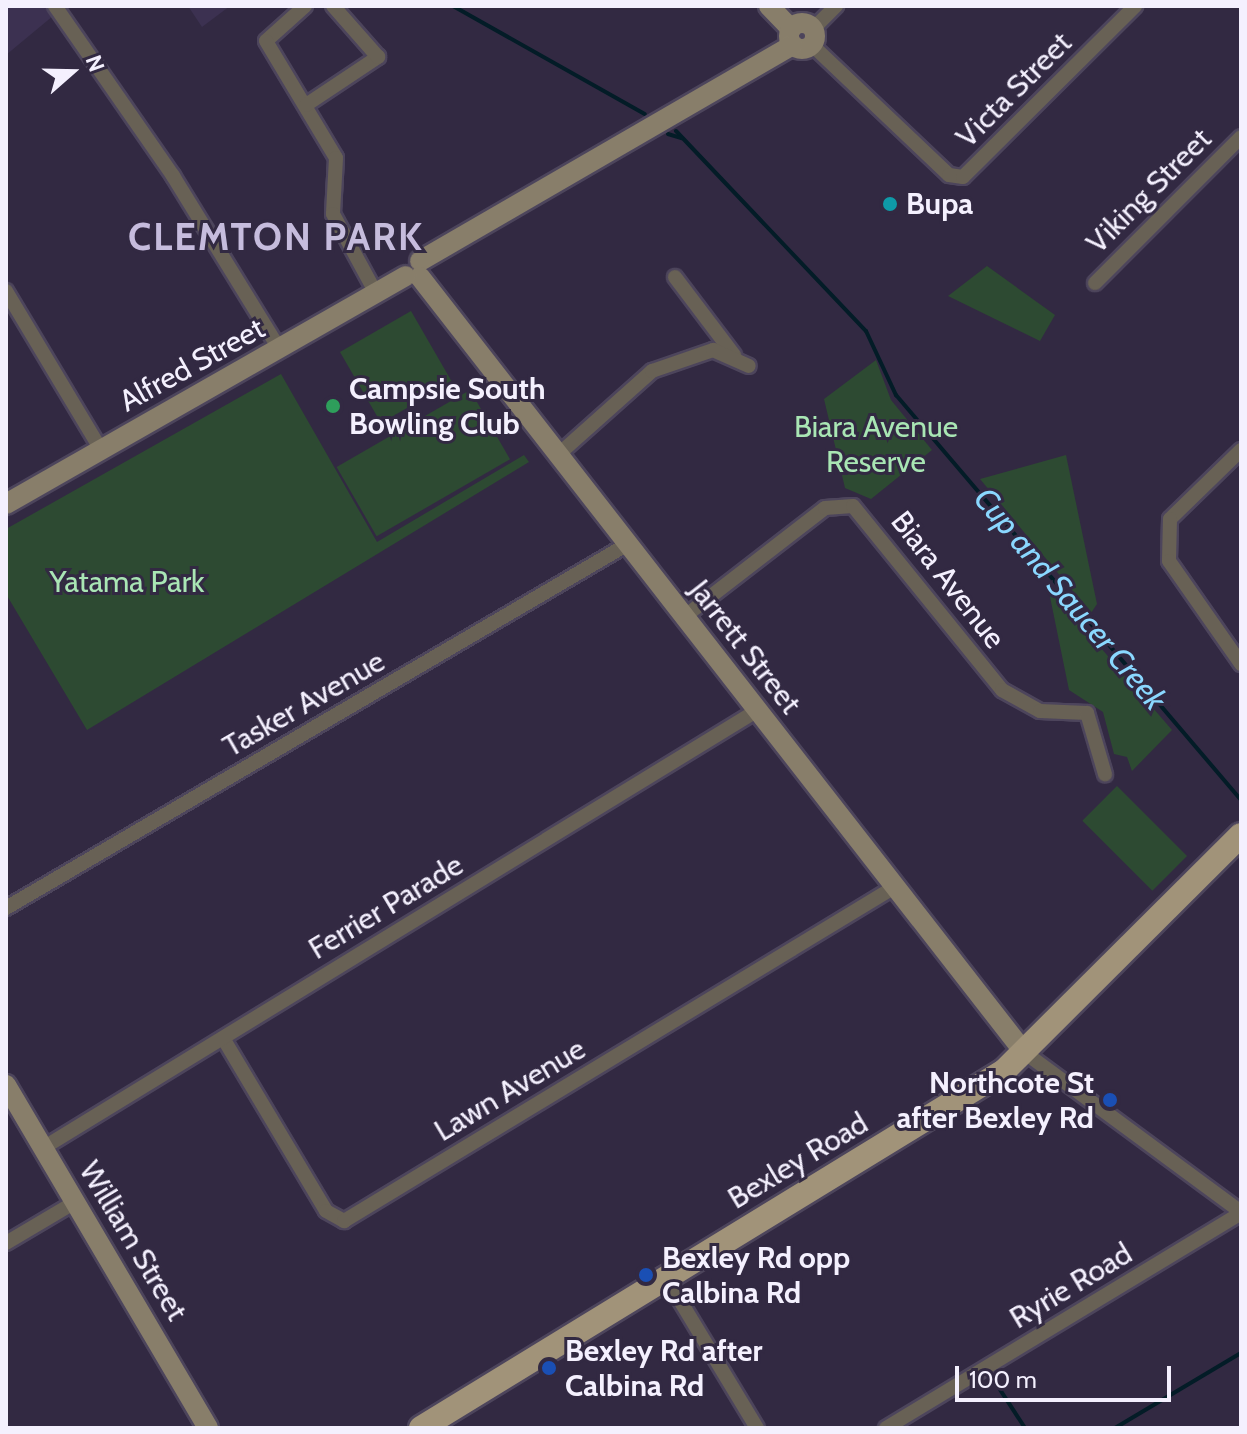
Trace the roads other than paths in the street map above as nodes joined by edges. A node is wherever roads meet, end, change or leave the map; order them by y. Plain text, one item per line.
1 (46, 6) edge
2 (54, 6) edge
3 (305, 6) edge
4 (333, 6) edge
5 (769, 6) edge
6 (836, 6) edge
7 (1135, 6) edge
8 (802, 37) junction
9 (306, 105) junction
10 (1241, 137) edge
11 (415, 271) junction
12 (675, 277) dead end
13 (1095, 283) dead end
14 (6, 291) edge
15 (377, 295) junction
16 (280, 350) junction
17 (734, 355) junction
18 (749, 366) dead end
19 (101, 450) junction
20 (1241, 450) edge
21 (559, 454) junction
22 (6, 504) edge
23 (628, 544) junction
24 (684, 617) junction
25 (1241, 664) edge
26 (756, 711) junction
27 (1105, 774) dead end
28 (1241, 835) edge
29 (893, 888) junction
30 (6, 908) edge
31 (223, 1038) junction
32 (1024, 1052) junction
33 (6, 1085) edge
34 (43, 1148) junction
35 (75, 1202) junction
36 (1241, 1212) edge
37 (6, 1243) edge
38 (667, 1279) junction
39 (208, 1428) edge
40 (421, 1428) edge
41 (757, 1428) edge
42 (886, 1428) edge

1 - 2 street
2 - 16 street
3 - 9 street
4 - 9 street
5 - 8 street
6 - 8 street
7 - 8 street, Victa Street
8 - 11 street, Alfred Street
9 - 15 street
10 - 13 street, Viking Street
11 - 15 street, Alfred Street
11 - 21 street, Jarrett Street
12 - 17 street
14 - 19 street
15 - 16 street, Alfred Street
16 - 19 street, Alfred Street
17 - 18 street
17 - 21 street
19 - 22 street, Alfred Street
20 - 25 street
21 - 23 street, Jarrett Street
23 - 24 street, Jarrett Street
23 - 30 street, Tasker Avenue
24 - 26 street, Jarrett Street
24 - 27 street, Biara Avenue
26 - 29 street, Jarrett Street
26 - 31 street, Ferrier Parade
28 - 32 main road, Bexley Road
29 - 31 street, Lawn Avenue
29 - 32 street, Jarrett Street
31 - 34 street, Ferrier Parade
32 - 36 street
32 - 38 main road, Bexley Road
33 - 34 street, William Street
34 - 35 street, William Street
35 - 37 street
35 - 39 street, William Street
36 - 42 street, Ryrie Road
38 - 40 main road, Bexley Road
38 - 41 street

